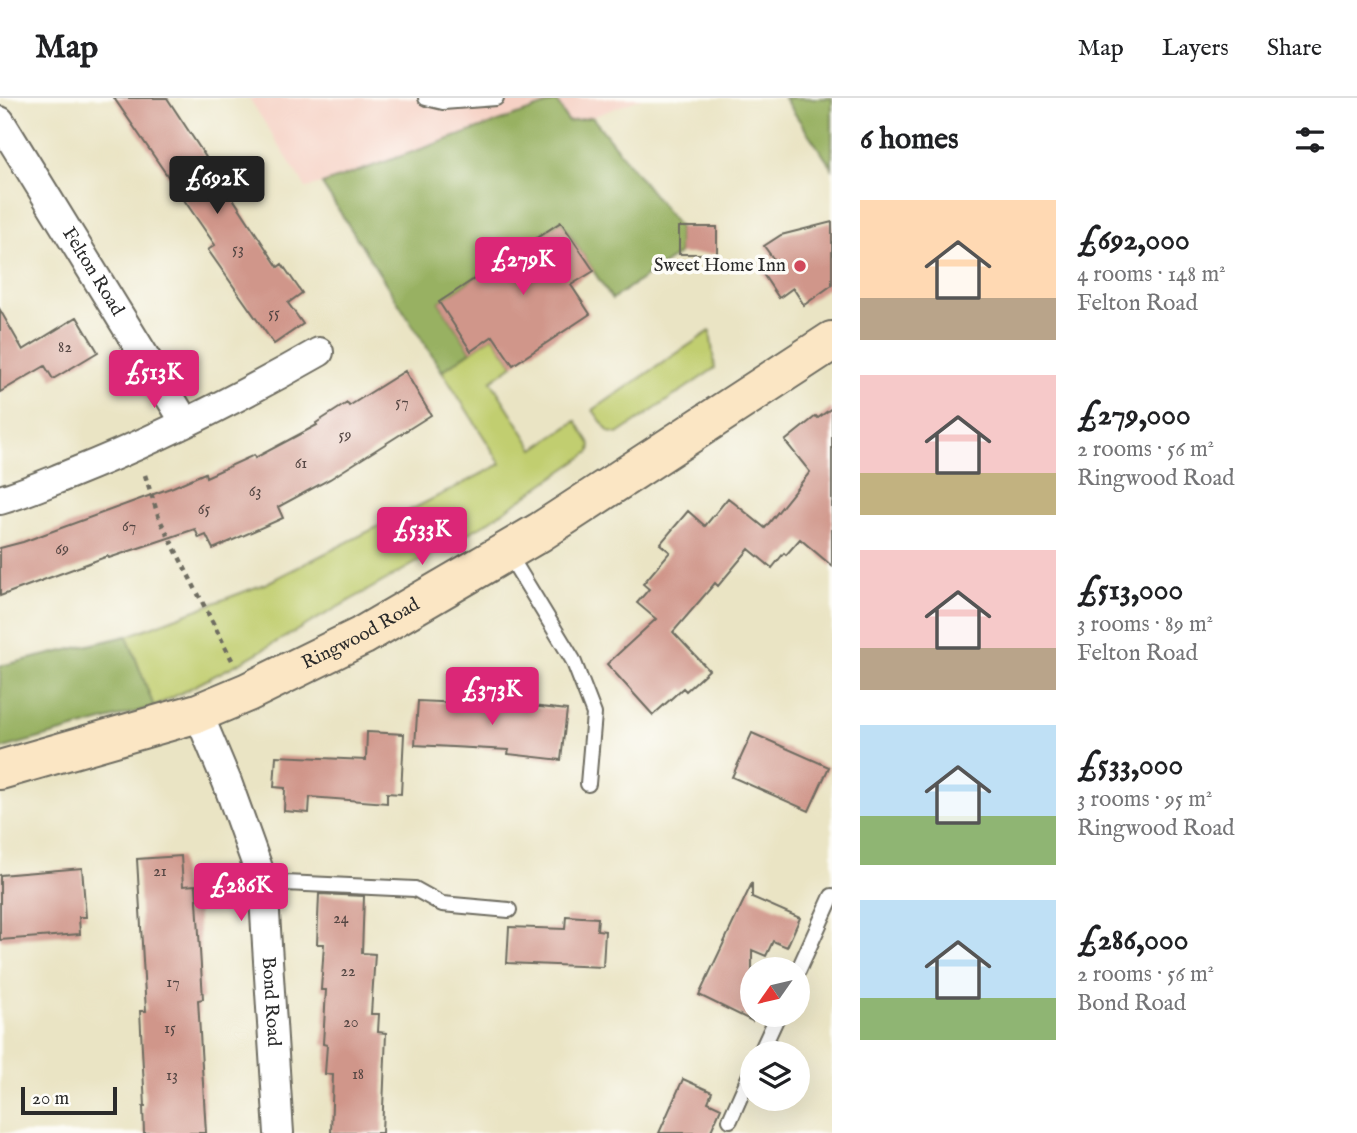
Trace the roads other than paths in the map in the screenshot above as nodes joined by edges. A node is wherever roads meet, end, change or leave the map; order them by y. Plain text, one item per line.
1 (426, 98) edge
2 (496, 98) edge
3 (0, 121) edge
4 (832, 341) edge
5 (319, 352) dead end
6 (185, 422) junction
7 (0, 500) edge
8 (507, 551) junction
9 (198, 713) junction
10 (0, 770) edge
11 (588, 784) dead end
12 (263, 882) junction
13 (832, 896) edge
14 (509, 910) dead end
15 (804, 957) edge
16 (740, 1097) edge
17 (730, 1120) dead end
18 (279, 1133) edge

1 - 2 lane
3 - 6 street, Felton Road
4 - 8 main road, Ringwood Road
5 - 6 street
6 - 7 street
8 - 9 main road, Ringwood Road
8 - 11 lane
9 - 10 main road, Ringwood Road
9 - 12 street, Bond Road
12 - 14 lane
12 - 18 street, Bond Road
13 - 15 lane
16 - 17 lane

